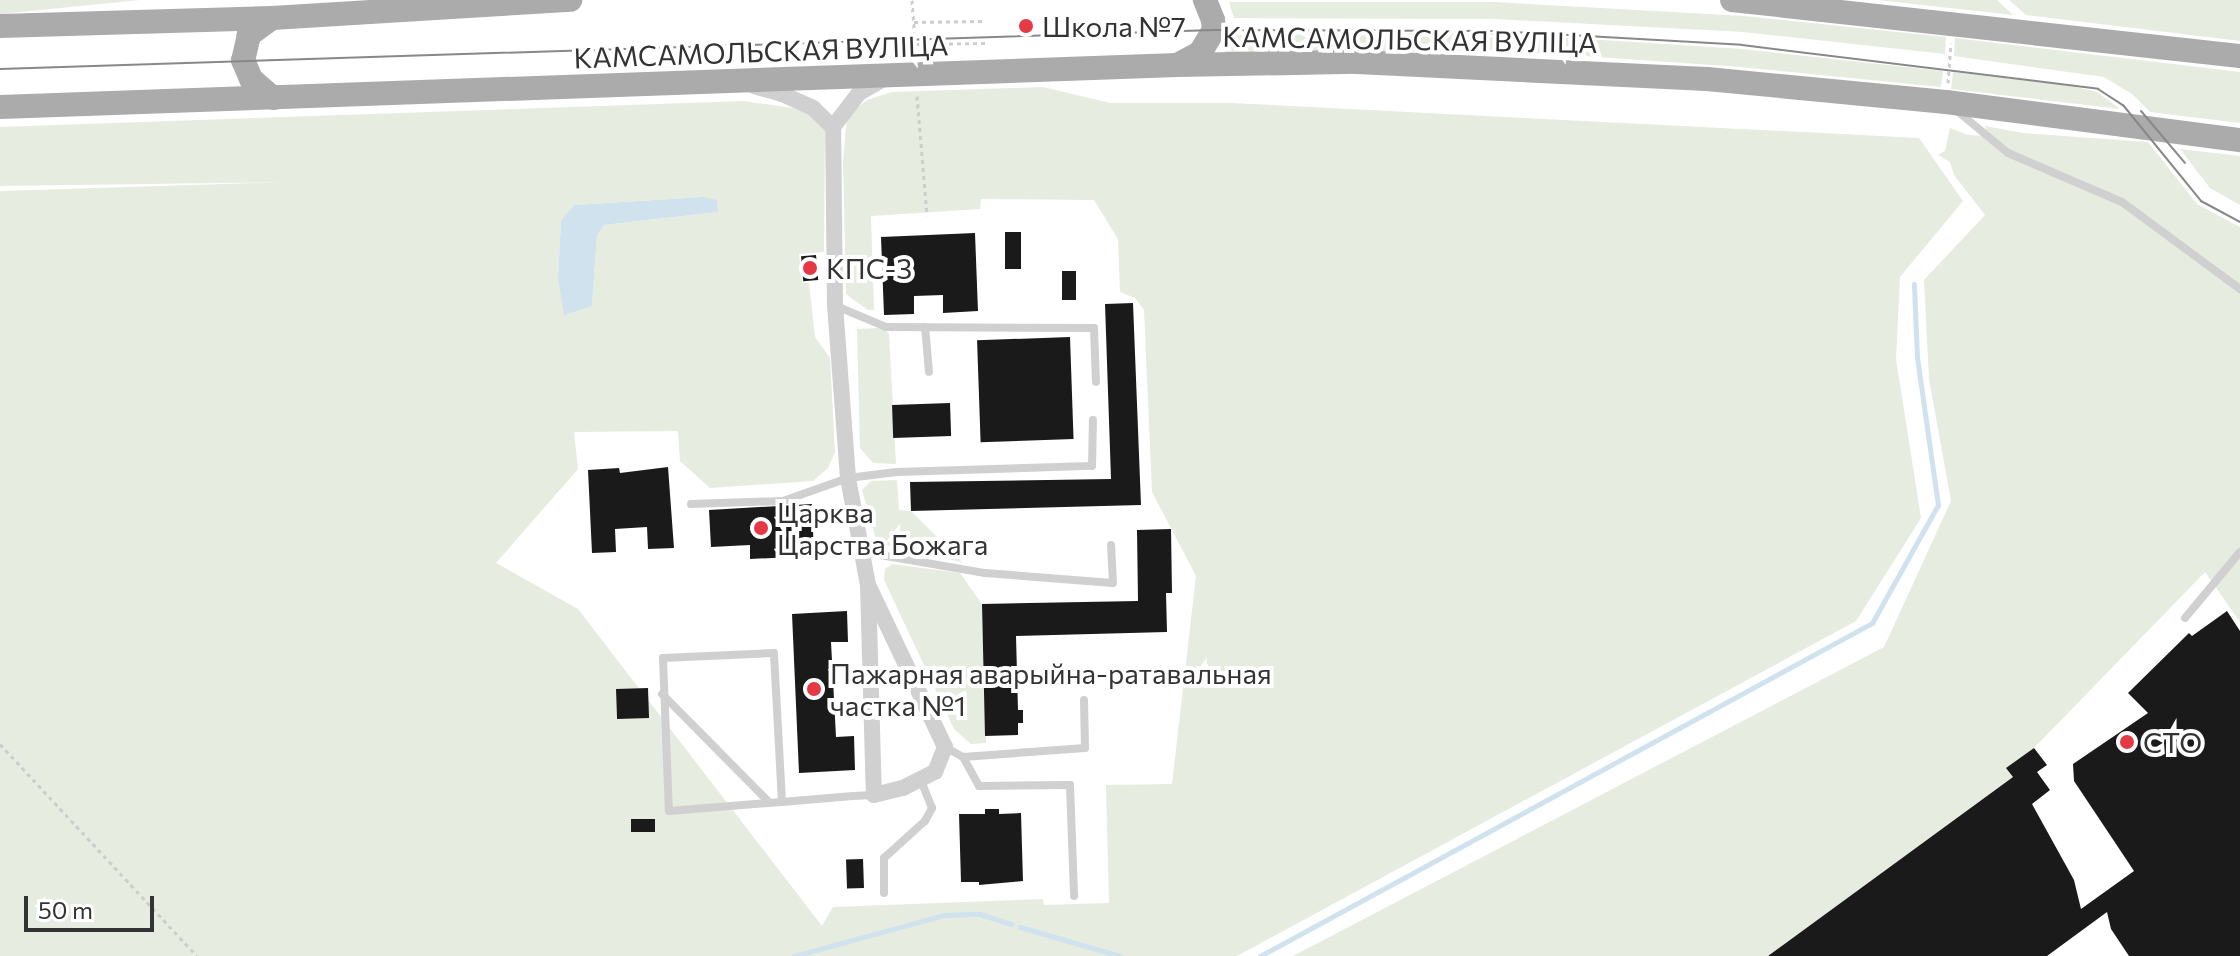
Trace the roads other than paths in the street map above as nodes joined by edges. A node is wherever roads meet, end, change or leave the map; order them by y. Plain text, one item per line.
1 (570, 0) edge
2 (1205, 0) edge
3 (1732, 0) edge
4 (540, 1) edge
5 (272, 18) junction
6 (0, 26) edge
7 (2240, 56) edge
8 (1177, 65) junction
9 (891, 76) junction
10 (742, 83) junction
11 (273, 98) junction
12 (1946, 102) junction
13 (0, 107) edge
14 (833, 127) junction
15 (2240, 140) edge
16 (2240, 289) edge
17 (835, 306) junction
18 (925, 327) junction
19 (929, 372) dead end
20 (1096, 382) dead end
21 (1093, 420) dead end
22 (848, 478) junction
23 (691, 504) dead end
24 (1111, 545) dead end
25 (862, 552) junction
26 (2240, 552) edge
27 (868, 585) junction
28 (2185, 618) dead end
29 (662, 694) junction
30 (1084, 700) dead end
31 (945, 747) junction
32 (963, 757) junction
33 (921, 781) junction
34 (874, 795) junction
35 (782, 802) junction
36 (770, 803) junction
37 (884, 893) dead end
38 (1074, 896) dead end

1 - 4 main road, КАМСАМОЛЬСКАЯ ВУЛІЦА
2 - 8 main road
3 - 7 main road
4 - 5 main road, КАМСАМОЛЬСКАЯ ВУЛІЦА
5 - 6 main road, КАМСАМОЛЬСКАЯ ВУЛІЦА
5 - 11 main road
8 - 9 main road, КАМСАМОЛЬСКАЯ ВУЛІЦА
8 - 12 main road, КАМСАМОЛЬСКАЯ ВУЛІЦА
9 - 10 main road, КАМСАМОЛЬСКАЯ ВУЛІЦА
9 - 14 street
10 - 11 main road, КАМСАМОЛЬСКАЯ ВУЛІЦА
10 - 14 street
11 - 13 main road, КАМСАМОЛЬСКАЯ ВУЛІЦА
12 - 15 main road, КАМСАМОЛЬСКАЯ ВУЛІЦА
12 - 16 lane
14 - 17 street
17 - 18 lane
17 - 22 street
18 - 19 lane
18 - 20 lane
21 - 22 lane
22 - 23 lane
22 - 25 street
24 - 25 lane
25 - 27 street
26 - 28 lane
27 - 31 street
27 - 34 street
29 - 35 lane
29 - 36 lane
29 - 36 lane
30 - 32 lane
31 - 32 lane
31 - 33 street
32 - 38 lane
33 - 34 street
33 - 37 lane
34 - 35 lane
35 - 36 lane

